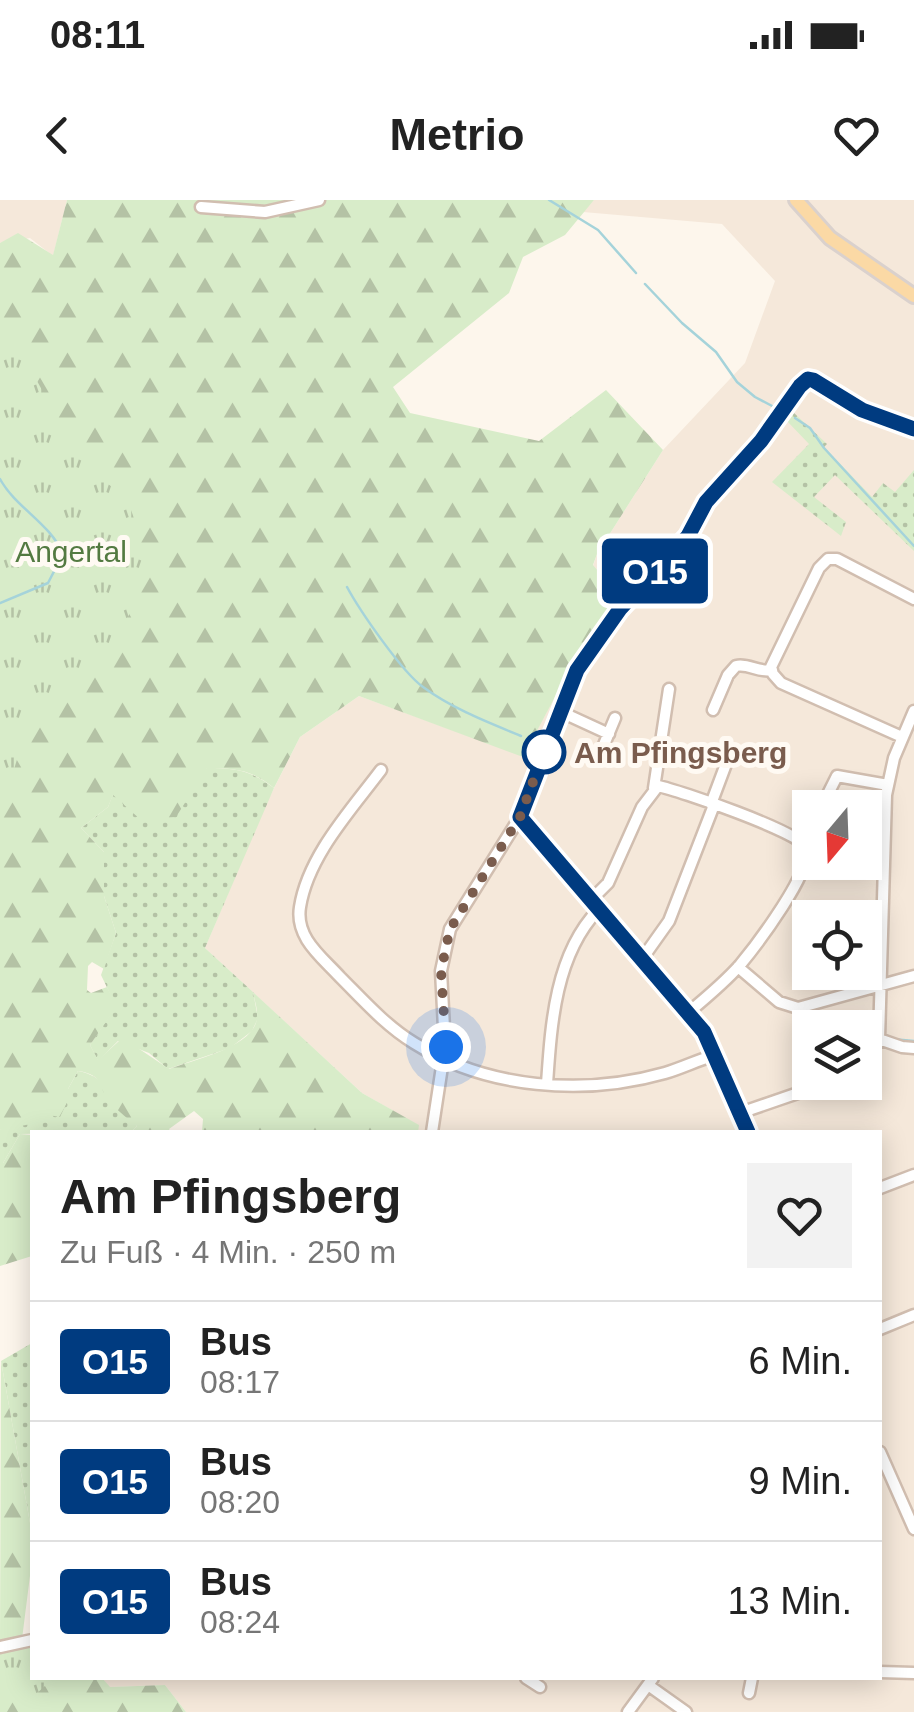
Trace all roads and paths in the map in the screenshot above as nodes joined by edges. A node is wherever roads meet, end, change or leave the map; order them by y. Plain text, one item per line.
1 (320, 200) edge
2 (796, 200) edge
3 (201, 208) dead end
4 (914, 296) edge
5 (914, 429) edge
6 (914, 599) edge
7 (772, 670) junction
8 (670, 689) dead end
9 (713, 710) dead end
10 (559, 711) junction
11 (914, 711) edge
12 (615, 718) dead end
13 (609, 734) junction
14 (902, 737) junction
15 (604, 747) dead end
16 (726, 764) dead end
17 (381, 770) dead end
18 (888, 785) junction
19 (654, 788) junction
20 (830, 790) edge
21 (713, 804) junction
22 (520, 817) junction
23 (792, 834) edge
24 (797, 880) edge
25 (594, 905) junction
26 (642, 958) junction
27 (738, 966) junction
28 (914, 977) edge
29 (882, 985) joint
30 (866, 990) edge
31 (689, 1012) junction
32 (882, 1040) edge
33 (914, 1048) edge
34 (715, 1054) junction
35 (444, 1058) junction
36 (547, 1084) junction
37 (792, 1095) edge
38 (740, 1113) junction
39 (432, 1130) edge
40 (747, 1130) edge
41 (914, 1175) edge
42 (882, 1187) edge
43 (914, 1315) edge
44 (882, 1327) edge
45 (882, 1457) edge
46 (914, 1530) edge
47 (30, 1640) edge
48 (0, 1647) edge
49 (882, 1672) edge
50 (914, 1672) edge
51 (529, 1680) edge
52 (752, 1680) edge
53 (651, 1681) edge
54 (540, 1687) dead end
55 (749, 1693) dead end
56 (628, 1712) edge
57 (686, 1712) edge

1 - 3 street
2 - 4 main road
5 - 10 street
6 - 7 street
7 - 9 street
7 - 14 street
8 - 19 street
10 - 13 street
10 - 22 street
11 - 14 street
12 - 13 street
13 - 15 street
14 - 18 street
16 - 21 street
17 - 35 street
18 - 20 street
18 - 29 street
19 - 21 street
19 - 25 street
21 - 23 street
21 - 26 street
22 - 25 street
22 - 35 street
24 - 27 street
25 - 26 street
25 - 36 street
26 - 31 street
27 - 30 street
27 - 31 street
28 - 29 street
31 - 34 street
32 - 33 street
34 - 36 street
34 - 38 street
35 - 36 street
35 - 39 street
37 - 38 street
38 - 40 street
41 - 42 street
43 - 44 street
45 - 46 street
47 - 48 street
49 - 50 street
51 - 54 street
52 - 55 street
53 - 56 street
53 - 57 street

